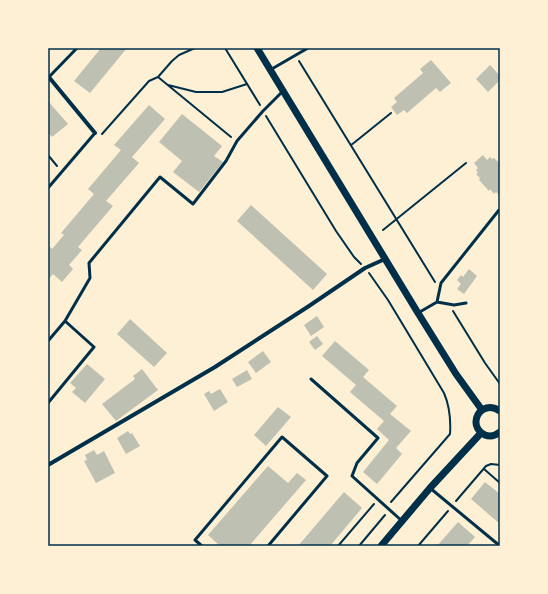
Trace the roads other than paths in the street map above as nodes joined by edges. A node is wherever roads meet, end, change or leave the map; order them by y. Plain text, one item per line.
1 (77, 48) edge
2 (257, 48) edge
3 (308, 48) edge
4 (270, 70) junction
5 (49, 76) edge
6 (283, 91) junction
7 (95, 133) joint
8 (48, 188) edge
9 (499, 210) dead end
10 (385, 259) junction
11 (437, 302) junction
12 (466, 303) dead end
13 (418, 313) junction
14 (65, 321) junction
15 (48, 341) edge
16 (311, 379) dead end
17 (48, 403) edge
18 (482, 410) junction
19 (500, 411) edge
20 (481, 432) junction
21 (500, 433) edge
22 (48, 465) edge
23 (430, 488) junction
24 (402, 522) junction
25 (202, 546) edge
26 (268, 546) edge
27 (381, 546) edge
28 (500, 546) edge

1 - 5 lane
2 - 4 street
3 - 4 lane
4 - 6 street
5 - 7 street
6 - 10 street
6 - 14 lane
7 - 8 lane
9 - 11 lane
10 - 13 street
10 - 22 street
11 - 12 lane
11 - 13 lane
13 - 18 street
14 - 15 lane
14 - 17 lane
16 - 24 lane
18 - 19 street
18 - 20 street
20 - 21 street
20 - 23 street
23 - 24 street
23 - 28 lane
24 - 27 street
25 - 26 lane

